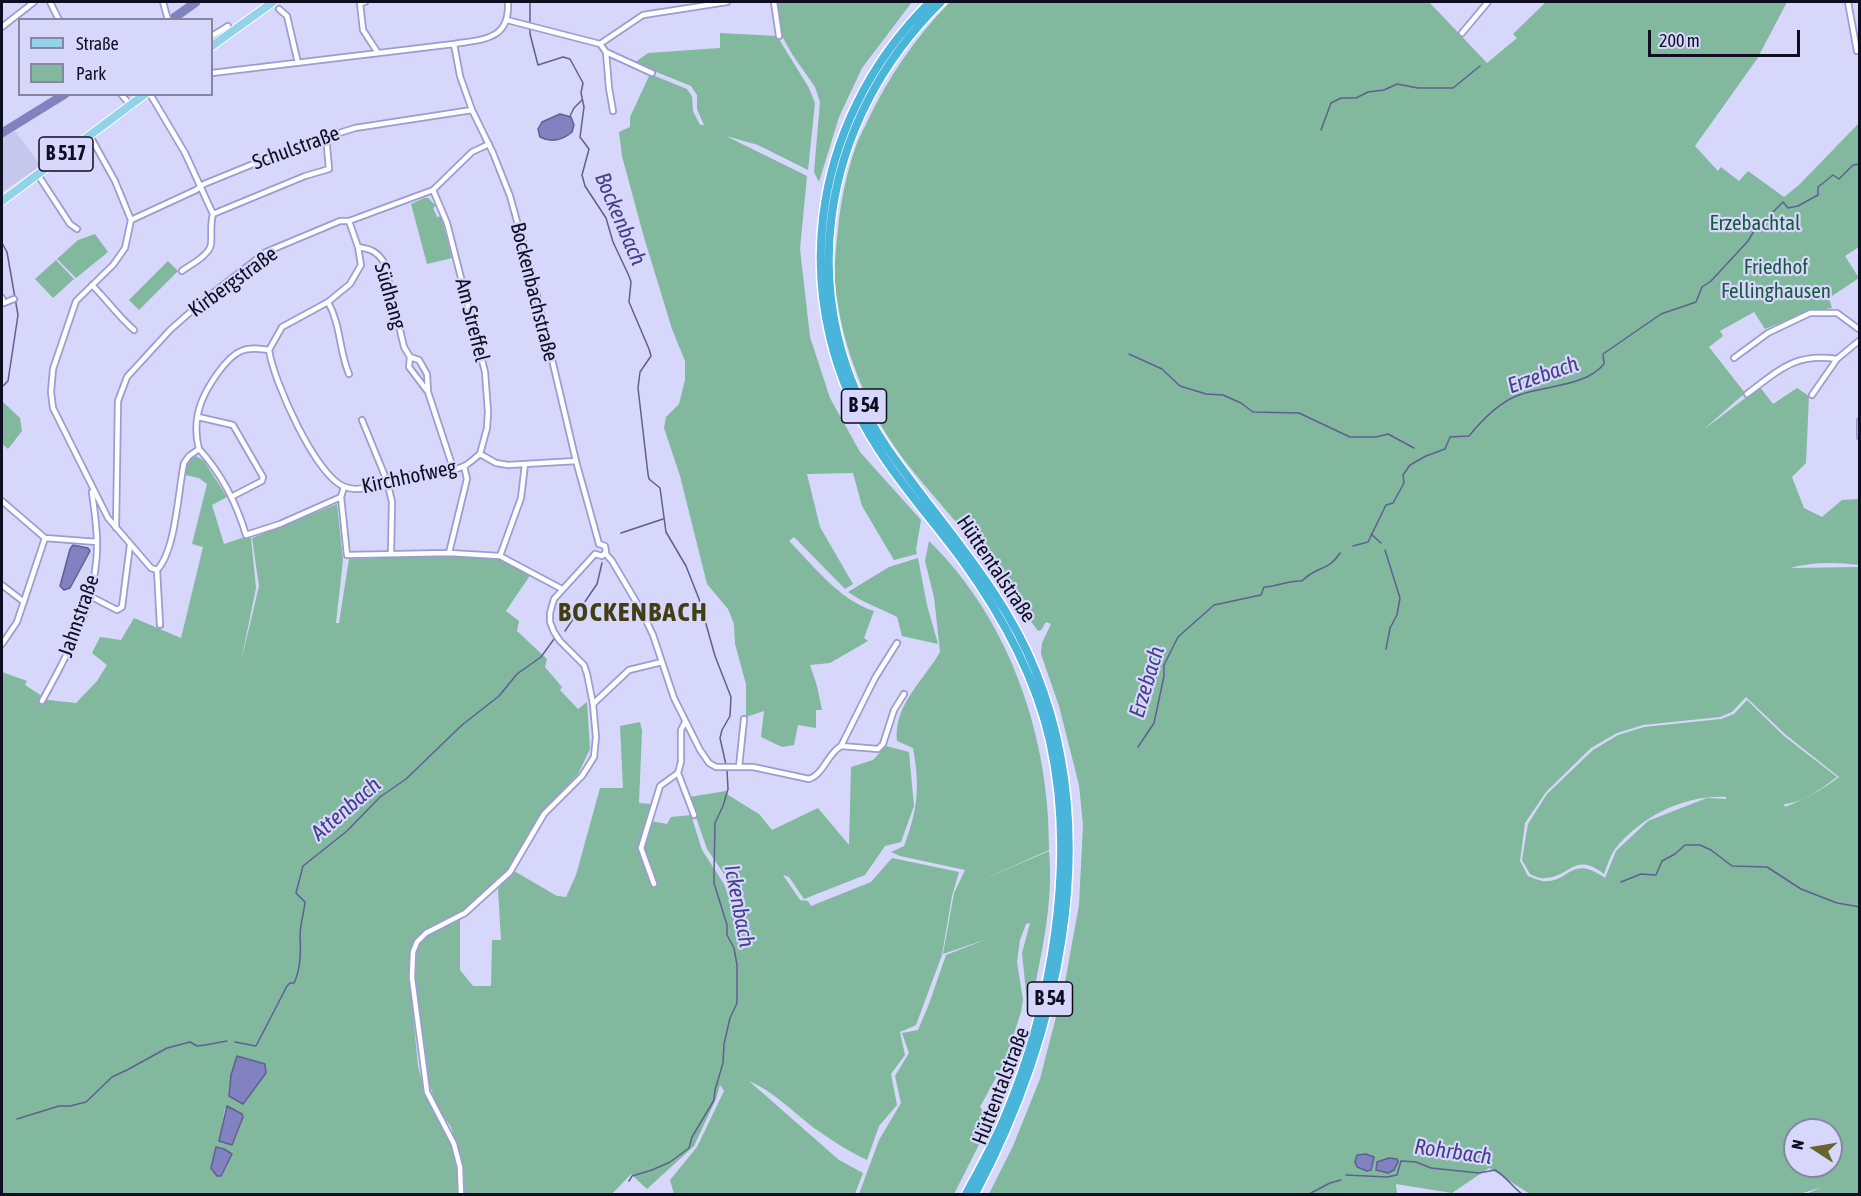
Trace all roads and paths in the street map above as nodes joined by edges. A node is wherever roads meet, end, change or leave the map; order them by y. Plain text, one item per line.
1 (34, 2) edge
2 (50, 2) edge
3 (163, 2) edge
4 (273, 2) edge
5 (365, 2) edge
6 (508, 2) edge
7 (727, 2) edge
8 (774, 2) edge
9 (930, 2) edge
10 (941, 2) edge
11 (1488, 2) edge
12 (1848, 2) edge
13 (279, 9) dead end
14 (167, 17) edge
15 (58, 18) edge
16 (507, 20) junction
17 (228, 26) dead end
18 (2, 27) edge
19 (1462, 33) dead end
20 (213, 35) edge
21 (779, 36) dead end
22 (454, 44) junction
23 (600, 44) junction
24 (213, 45) edge
25 (1857, 51) dead end
26 (606, 52) junction
27 (378, 53) junction
28 (298, 63) junction
29 (213, 73) edge
30 (652, 73) dead end
31 (123, 96) edge
32 (144, 96) edge
33 (151, 96) edge
34 (131, 106) junction
35 (472, 110) junction
36 (613, 111) dead end
37 (90, 136) junction
38 (326, 136) junction
39 (489, 144) junction
40 (38, 175) junction
41 (200, 187) junction
42 (433, 190) junction
43 (2, 201) edge
44 (213, 214) junction
45 (131, 220) junction
46 (349, 221) junction
47 (77, 229) dead end
48 (358, 247) junction
49 (182, 271) dead end
50 (92, 285) junction
51 (2, 298) edge
52 (14, 299) dead end
53 (328, 302) junction
54 (134, 330) dead end
55 (1860, 330) edge
56 (1860, 340) edge
57 (269, 350) junction
58 (410, 357) junction
59 (1734, 358) dead end
60 (1837, 359) junction
61 (350, 374) dead end
62 (428, 392) junction
63 (1747, 394) dead end
64 (1812, 395) dead end
65 (198, 417) junction
66 (362, 420) dead end
67 (1860, 421) edge
68 (1860, 437) edge
69 (199, 449) junction
70 (480, 454) junction
71 (576, 461) junction
72 (525, 464) junction
73 (464, 466) junction
74 (453, 468) junction
75 (387, 481) junction
76 (344, 487) junction
77 (92, 489) junction
78 (231, 497) junction
79 (341, 497) junction
80 (2, 501) edge
81 (116, 528) junction
82 (45, 538) junction
83 (97, 542) junction
84 (599, 544) junction
85 (130, 545) junction
86 (449, 553) junction
87 (605, 553) junction
88 (391, 554) junction
89 (595, 554) junction
90 (500, 556) junction
91 (157, 570) junction
92 (2, 585) edge
93 (562, 589) junction
94 (90, 596) junction
95 (24, 602) junction
96 (160, 624) dead end
97 (897, 643) dead end
98 (2, 645) edge
99 (662, 662) junction
100 (904, 694) dead end
101 (42, 701) dead end
102 (593, 704) junction
103 (744, 719) dead end
104 (685, 722) junction
105 (841, 746) junction
106 (739, 767) junction
107 (678, 773) junction
108 (694, 815) dead end
109 (654, 884) dead end
110 (461, 1194) edge
111 (966, 1194) edge
112 (975, 1194) edge

1 - 18 street
2 - 15 street
3 - 14 street
4 - 24 main road
5 - 27 street
6 - 16 street
7 - 23 street
8 - 21 street
9 - 111 highway, Hüttentalstraße / B 54
10 - 112 highway, Hüttentalstraße / B 54
11 - 19 street
12 - 25 street
13 - 28 street
16 - 22 street
16 - 23 street
17 - 20 street
22 - 27 street
22 - 35 street, Bockenbachstraße
23 - 26 street
26 - 30 street
26 - 36 street
27 - 28 street
28 - 29 street
31 - 34 street
32 - 34 main road, B 517
33 - 41 street
34 - 37 main road, B 517
35 - 38 street, Schulstraße
35 - 39 street, Bockenbachstraße
37 - 40 main road, B 517
37 - 45 street
38 - 41 street, Schulstraße
38 - 44 street
39 - 42 street, Kirbergstraße
39 - 71 street, Bockenbachstraße
40 - 43 main road, B 517
40 - 47 street
41 - 44 street
41 - 45 street, Schulstraße
42 - 46 street, Kirbergstraße
42 - 70 street, Am Streffel
44 - 49 street
45 - 50 street, Jahnstraße
46 - 48 street
46 - 81 street, Kirbergstraße
48 - 53 street
48 - 58 street, Südhang
50 - 54 street
50 - 77 street, Jahnstraße
51 - 52 street
53 - 57 street
53 - 61 street
55 - 59 street
56 - 60 street
57 - 65 street
57 - 76 street
58 - 62 street, Südhang
58 - 62 street, Südhang
60 - 63 street
60 - 64 street
62 - 74 street, Südhang
65 - 69 street
65 - 78 street
66 - 75 street
67 - 68 street
69 - 78 street, Kirchhofweg
69 - 91 street
70 - 72 street, Kirchhofweg
70 - 73 street, Kirchhofweg
71 - 72 street, Kirchhofweg
71 - 84 street, Bockenbachstraße
72 - 90 street
73 - 74 street, Kirchhofweg
73 - 86 street
74 - 75 street, Kirchhofweg
75 - 76 street, Kirchhofweg
75 - 88 street
76 - 79 street
77 - 81 street, Jahnstraße
77 - 83 street, Jahnstraße
78 - 79 street, Kirchhofweg
79 - 88 street
80 - 82 street
81 - 85 street, Jahnstraße
82 - 83 street
82 - 95 street
83 - 94 street, Jahnstraße
84 - 87 street
84 - 89 street
85 - 91 street, Jahnstraße
85 - 94 street
86 - 88 street
86 - 90 street
87 - 89 street
87 - 99 street
89 - 93 street
90 - 93 street
91 - 96 street
92 - 95 street
93 - 102 street
94 - 101 street, Jahnstraße
95 - 98 street
97 - 105 street
99 - 102 street
99 - 104 street
100 - 105 street
102 - 110 street
103 - 106 street
104 - 106 street
104 - 107 street
105 - 106 street
107 - 108 street
107 - 109 street

